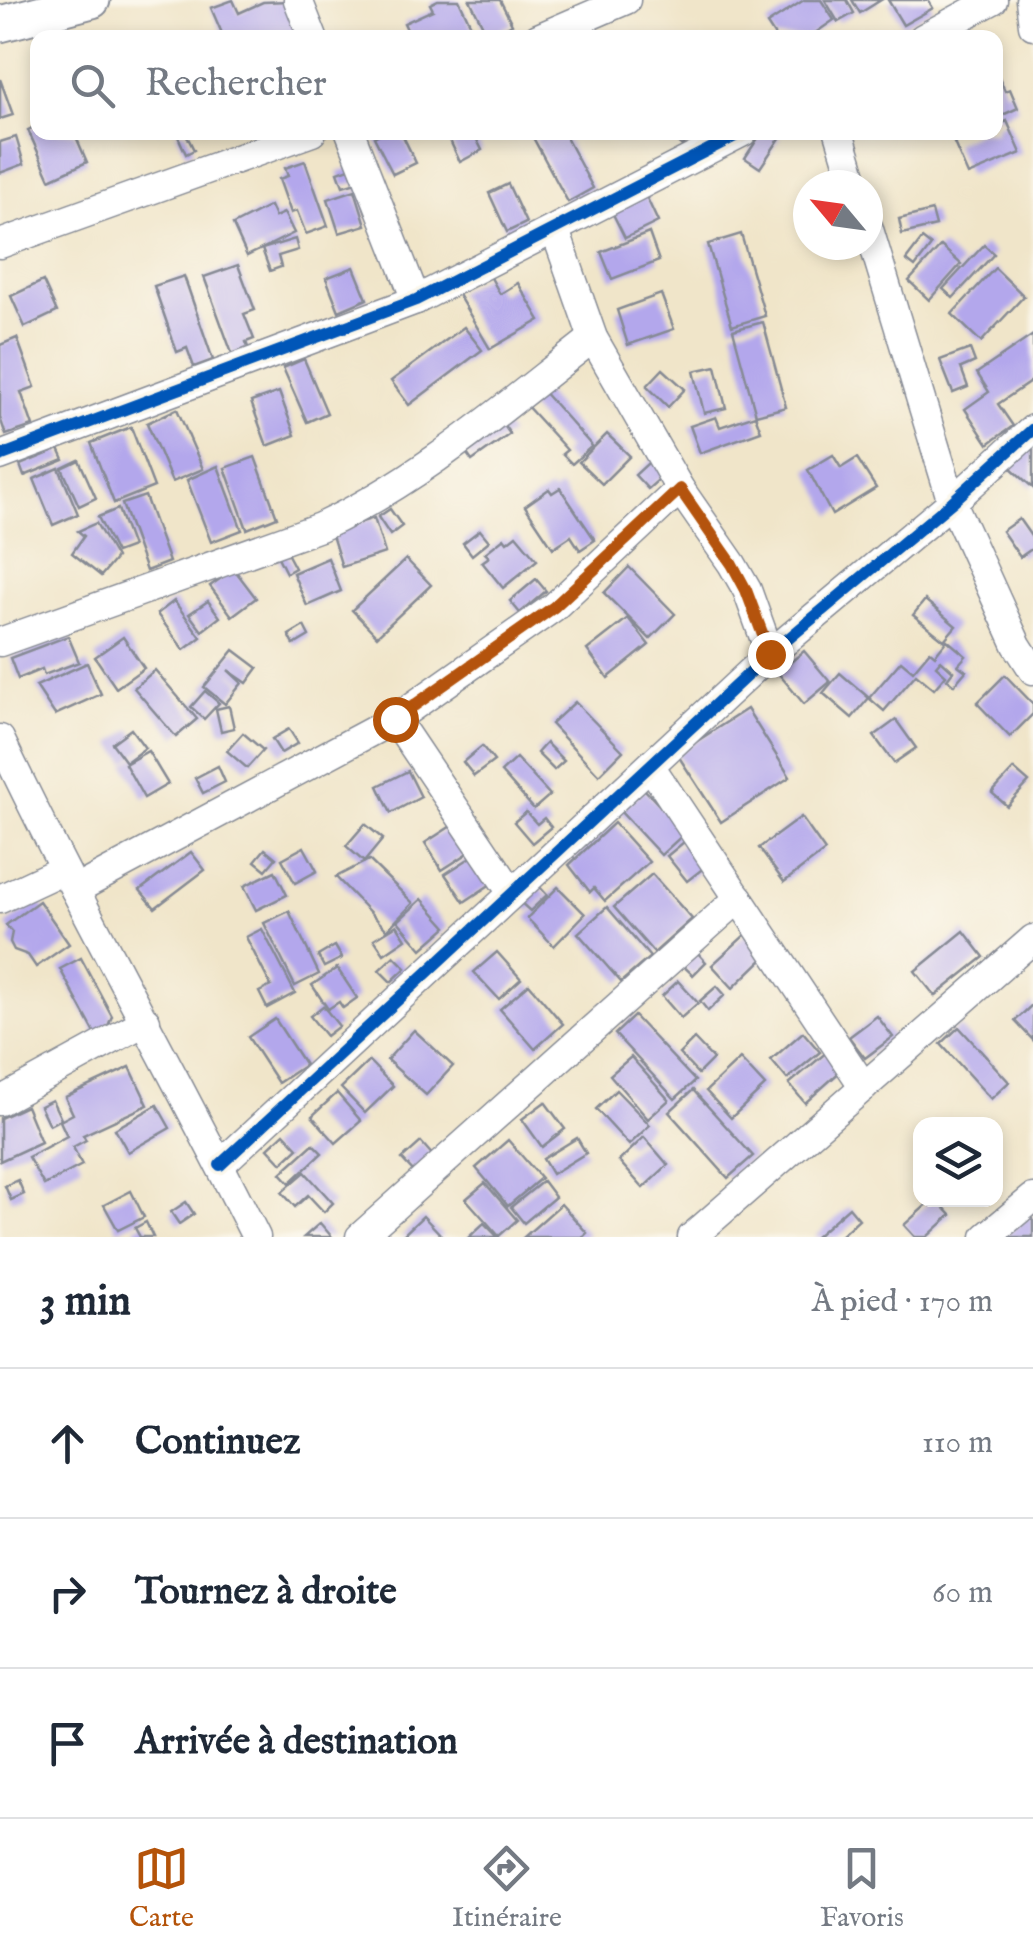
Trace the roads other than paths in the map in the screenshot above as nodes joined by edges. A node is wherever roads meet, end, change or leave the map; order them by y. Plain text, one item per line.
1 (92, 0) edge
2 (298, 0) edge
3 (626, 0) edge
4 (993, 0) edge
5 (1030, 0) edge
6 (0, 24) edge
7 (1033, 25) edge
8 (310, 30) edge
9 (557, 30) edge
10 (938, 30) edge
11 (290, 140) edge
12 (353, 140) edge
13 (728, 140) edge
14 (842, 140) edge
15 (851, 170) edge
16 (556, 230) junction
17 (0, 244) edge
18 (878, 260) edge
19 (416, 300) junction
20 (593, 338) junction
21 (1033, 429) edge
22 (0, 456) edge
23 (680, 489) junction
24 (952, 502) junction
25 (0, 642) edge
26 (770, 654) junction
27 (1033, 670) edge
28 (395, 719) junction
29 (0, 739) edge
30 (652, 767) junction
31 (68, 880) junction
32 (512, 893) junction
33 (739, 898) junction
34 (0, 899) edge
35 (1033, 939) edge
36 (146, 1021) junction
37 (864, 1087) junction
38 (0, 1102) edge
39 (220, 1165) junction
40 (1033, 1198) edge
41 (711, 1231) edge
42 (256, 1237) edge
43 (360, 1237) edge
44 (986, 1237) edge

1 - 6 main road
2 - 8 street
3 - 9 street
4 - 10 street
5 - 7 street
11 - 17 street
12 - 19 street
13 - 16 street
14 - 15 street
16 - 19 street
16 - 20 street
18 - 24 street
19 - 22 street
20 - 23 street
20 - 25 street
21 - 24 street
23 - 26 street
23 - 28 street
24 - 26 street
24 - 27 street
26 - 30 street
28 - 31 street
28 - 32 street
29 - 31 street
30 - 32 street
30 - 33 street
31 - 34 street
31 - 36 street
32 - 39 street
33 - 37 street
33 - 43 street
35 - 37 street
36 - 38 street
36 - 39 street
37 - 41 street
39 - 42 street
40 - 44 street

